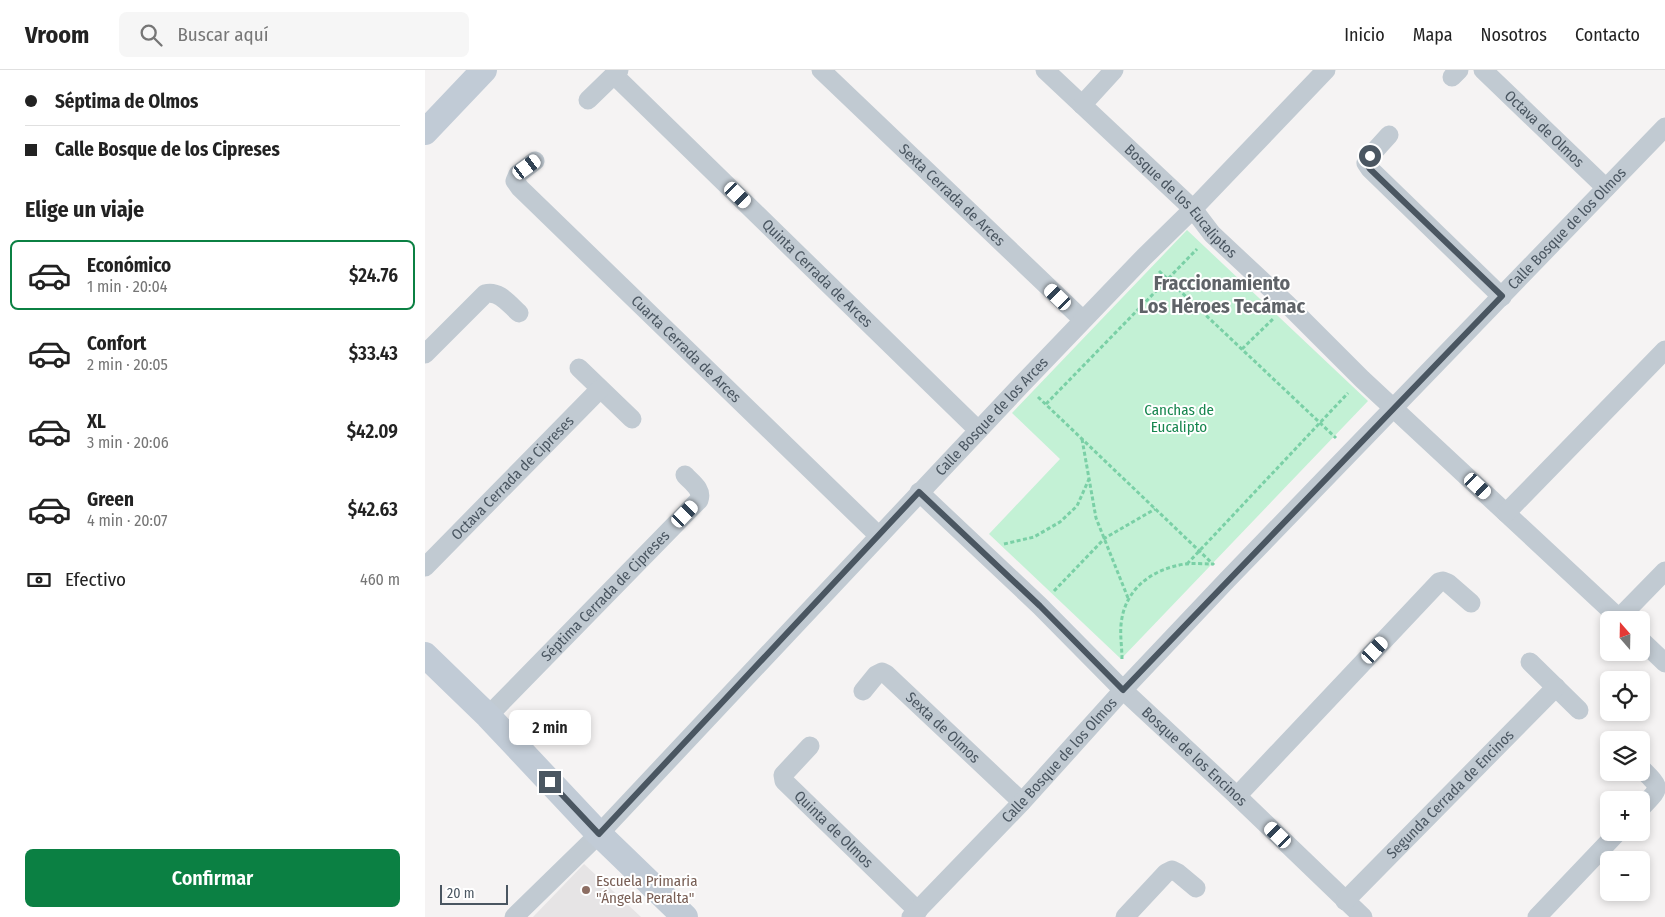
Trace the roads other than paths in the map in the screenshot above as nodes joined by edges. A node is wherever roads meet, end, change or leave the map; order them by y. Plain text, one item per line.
1 (484, 70) edge
2 (821, 70) edge
3 (1045, 70) edge
4 (1115, 70) edge
5 (1326, 70) edge
6 (1483, 70) edge
7 (616, 72) edge
8 (588, 100) dead end
9 (1082, 105) junction
10 (1665, 127) edge
11 (425, 132) edge
12 (1389, 135) dead end
13 (535, 161) dead end
14 (1606, 188) junction
15 (1193, 209) junction
16 (1502, 296) junction
17 (519, 313) dead end
18 (1083, 320) junction
19 (1665, 350) edge
20 (425, 354) edge
21 (579, 368) dead end
22 (600, 389) junction
23 (1395, 408) junction
24 (632, 419) dead end
25 (978, 430) junction
26 (685, 475) dead end
27 (919, 492) junction
28 (1506, 512) junction
29 (879, 536) junction
30 (425, 567) edge
31 (1665, 570) edge
32 (1471, 604) dead end
33 (1611, 611) edge
34 (1627, 611) edge
35 (1650, 649) edge
36 (425, 655) edge
37 (1530, 662) dead end
38 (1665, 663) edge
39 (1555, 687) junction
40 (1123, 690) junction
41 (863, 691) dead end
42 (1579, 710) dead end
43 (488, 716) junction
44 (810, 746) dead end
45 (1650, 777) edge
46 (1237, 796) junction
47 (1650, 798) edge
48 (1022, 802) junction
49 (599, 834) junction
50 (1609, 841) edge
51 (1196, 888) dead end
52 (1345, 900) junction
53 (915, 914) edge
54 (514, 917) edge
55 (685, 917) edge
56 (1125, 917) edge
57 (1363, 917) edge
58 (1537, 917) edge

1 - 11 street
2 - 18 street, Sexta Cerrada de Arces
3 - 9 street, Bosque de los Eucaliptos
4 - 9 street
5 - 15 street, Calle Bosque de los Arces
6 - 14 street, Octava de Olmos
7 - 8 street, Quinta Cerrada de Arces
7 - 25 street, Quinta Cerrada de Arces
9 - 15 street, Bosque de los Eucaliptos
10 - 14 street, Calle Bosque de los Olmos
12 - 16 street
13 - 29 street, Cuarta Cerrada de Arces
14 - 16 street, Calle Bosque de los Olmos
15 - 18 street, Calle Bosque de los Arces
15 - 23 street, Bosque de los Eucaliptos
16 - 23 street, Calle Bosque de los Olmos
17 - 20 street
18 - 25 street, Calle Bosque de los Arces
19 - 28 street
21 - 22 street
22 - 24 street
22 - 30 street, Octava Cerrada de Cipreses
23 - 28 street, Bosque de los Eucaliptos
23 - 40 street, Calle Bosque de los Olmos
25 - 27 street, Calle Bosque de los Arces
26 - 43 street, Séptima Cerrada de Cipreses
27 - 29 street, Calle Bosque de los Arces
27 - 40 street, Bosque de los Encinos
28 - 33 street, Bosque de los Eucaliptos
29 - 49 street, Calle Bosque de los Arces
31 - 34 street
32 - 46 street
35 - 38 street
36 - 43 street
37 - 39 street
39 - 42 street
39 - 52 street, Segunda Cerrada de Encinos
40 - 46 street, Bosque de los Encinos
40 - 48 street, Calle Bosque de los Olmos
41 - 48 street, Sexta de Olmos
43 - 49 street
44 - 53 street, Quinta de Olmos
45 - 47 street
46 - 52 street, Bosque de los Encinos
48 - 53 street, Calle Bosque de los Olmos
49 - 54 street, Calle Bosque de los Arces
49 - 55 street
50 - 58 street
51 - 56 street
52 - 57 street, Bosque de los Encinos

